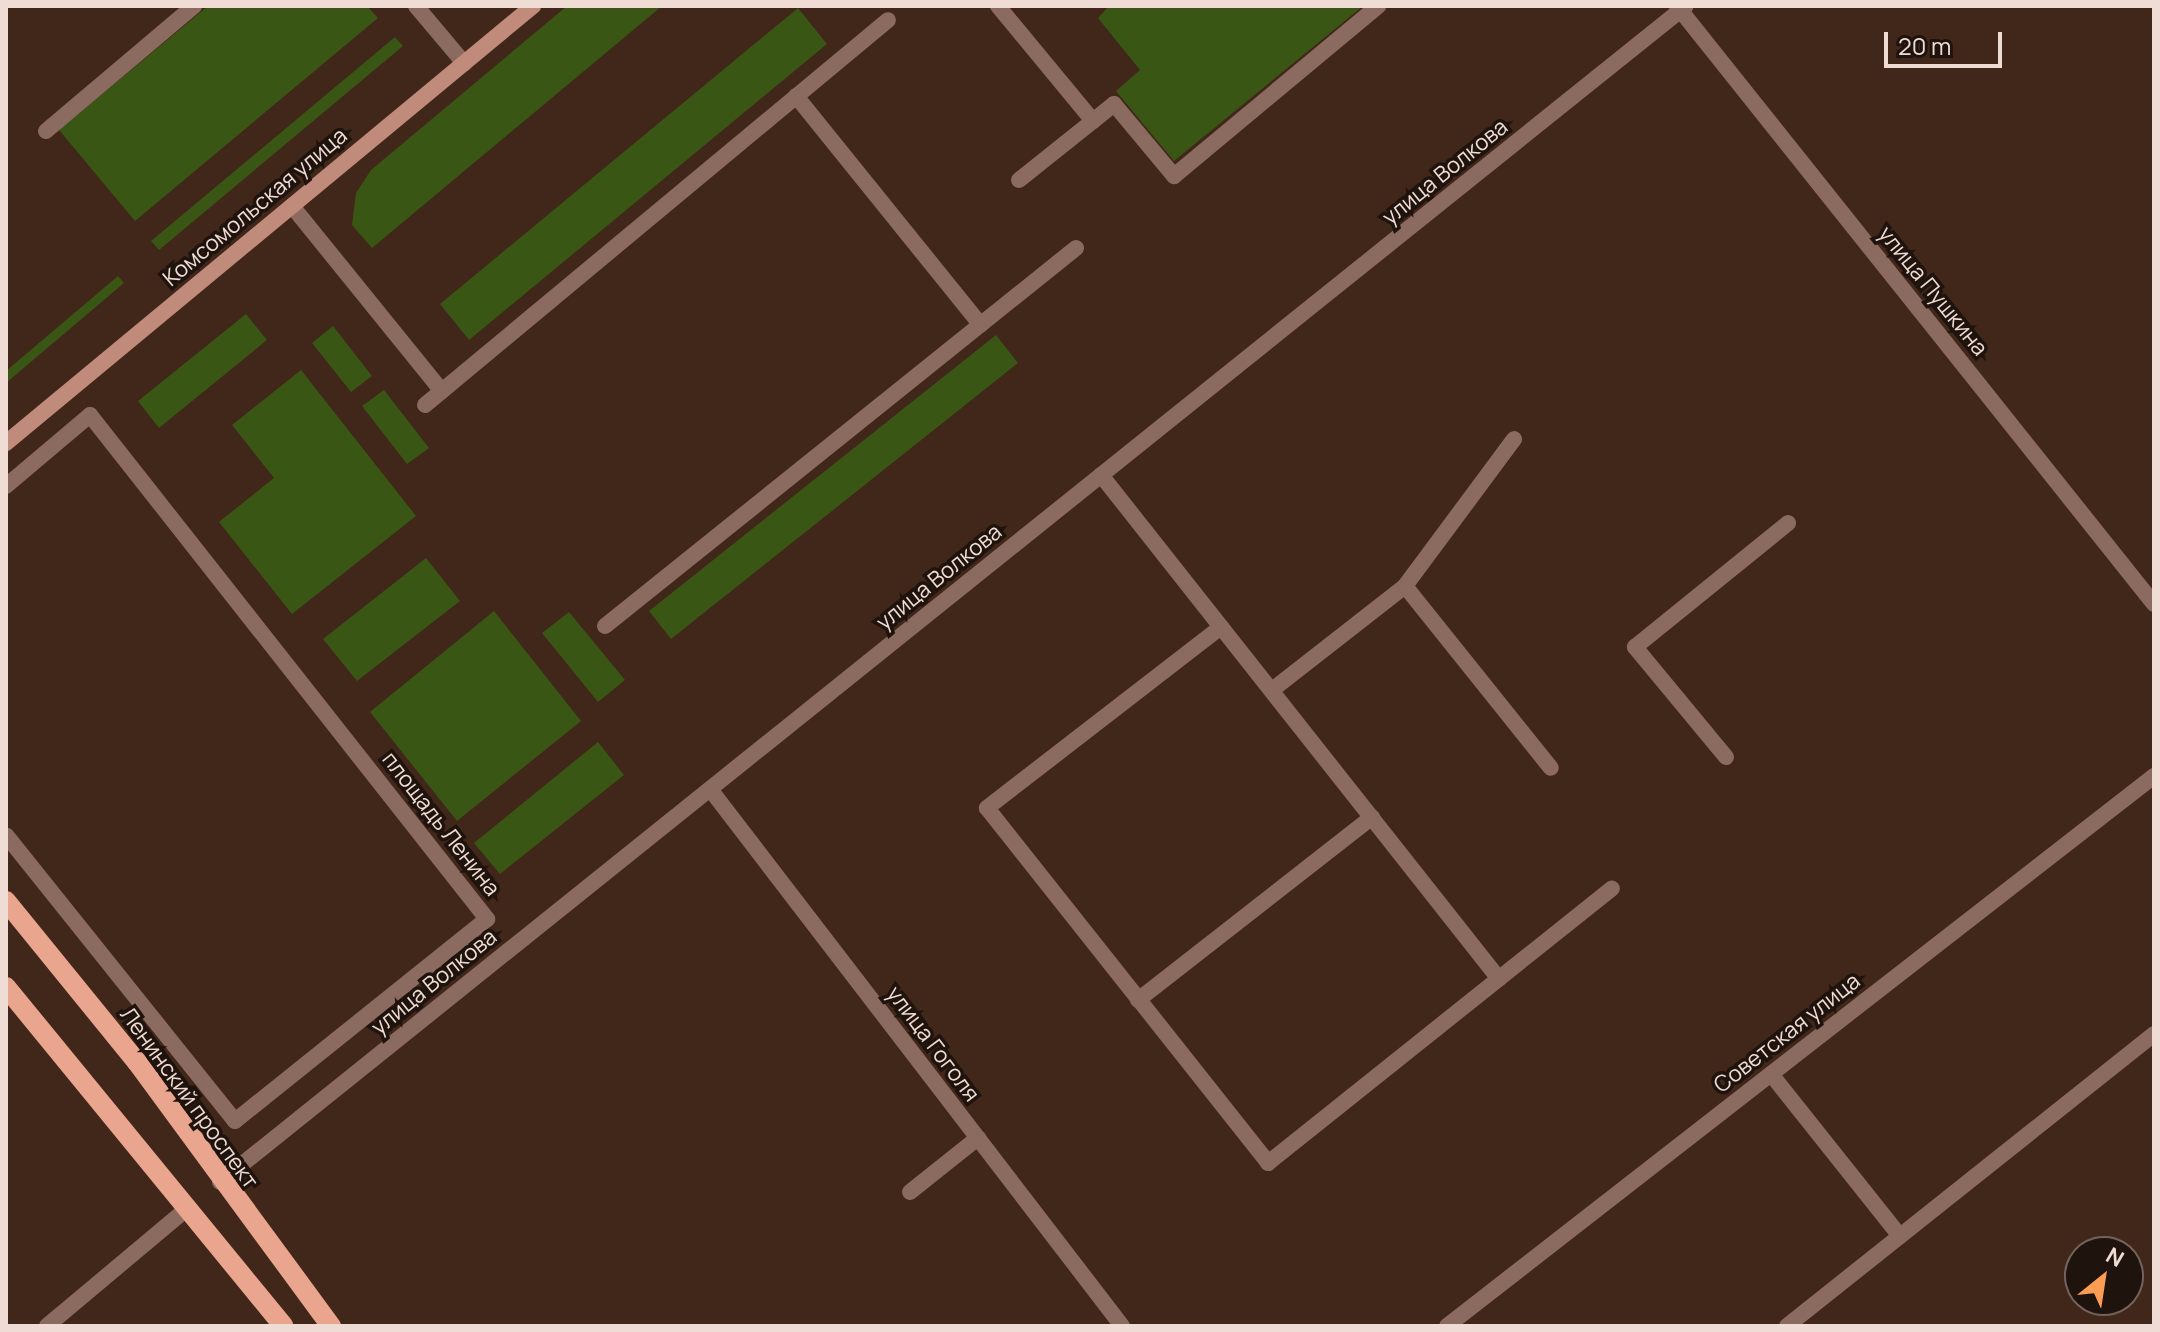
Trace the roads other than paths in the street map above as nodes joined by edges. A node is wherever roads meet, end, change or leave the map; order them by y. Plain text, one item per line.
1 (194, 6) edge
2 (416, 6) edge
3 (533, 6) edge
4 (998, 6) edge
5 (1378, 6) edge
6 (1681, 7) edge
7 (888, 20) dead end
8 (464, 63) junction
9 (796, 96) junction
10 (1093, 121) junction
11 (46, 131) dead end
12 (1019, 180) dead end
13 (292, 206) junction
14 (1076, 248) dead end
15 (981, 325) junction
16 (442, 391) junction
17 (425, 405) dead end
18 (1514, 439) dead end
19 (6, 443) edge
20 (1101, 475) junction
21 (6, 486) edge
22 (1788, 523) dead end
23 (1405, 586) junction
24 (2154, 604) edge
25 (605, 626) dead end
26 (1221, 627) junction
27 (1272, 690) junction
28 (1726, 757) dead end
29 (1551, 768) dead end
30 (2154, 776) edge
31 (710, 789) junction
32 (1372, 817) junction
33 (6, 835) edge
34 (1612, 888) dead end
35 (6, 901) edge
36 (1499, 979) junction
37 (6, 987) edge
38 (1138, 1000) junction
39 (2154, 1034) edge
40 (1771, 1074) junction
41 (978, 1138) junction
42 (220, 1182) junction
43 (910, 1192) dead end
44 (189, 1207) junction
45 (1900, 1236) junction
46 (47, 1326) edge
47 (283, 1326) edge
48 (331, 1326) edge
49 (1122, 1326) edge
50 (1447, 1326) edge
51 (1787, 1326) edge

1 - 11 street
2 - 8 street
3 - 8 main road, Комсомольская улица
4 - 10 street
5 - 10 street
6 - 20 street, улица Волкова
6 - 24 street, улица Пушкина
7 - 9 street
8 - 13 main road, Комсомольская улица
9 - 15 street
9 - 16 street
10 - 12 street
13 - 16 street
13 - 19 main road, Комсомольская улица
14 - 15 street
15 - 25 street
16 - 17 street
18 - 23 street
20 - 26 street
20 - 31 street, улица Волкова
21 - 33 street, площадь Ленина
22 - 28 street
23 - 27 street
23 - 29 street
26 - 27 street
26 - 38 street
27 - 32 street
30 - 40 street, Советская улица
31 - 41 street, улица Гоголя
31 - 42 street, улица Волкова
32 - 36 street
32 - 38 street
34 - 36 street
35 - 42 main road, Ленинский проспект
36 - 38 street
37 - 44 main road
39 - 45 street
40 - 45 street
40 - 50 street, Советская улица
41 - 43 street
41 - 49 street, улица Гоголя
42 - 48 main road, Ленинский проспект
44 - 46 street
44 - 47 main road
45 - 51 street

